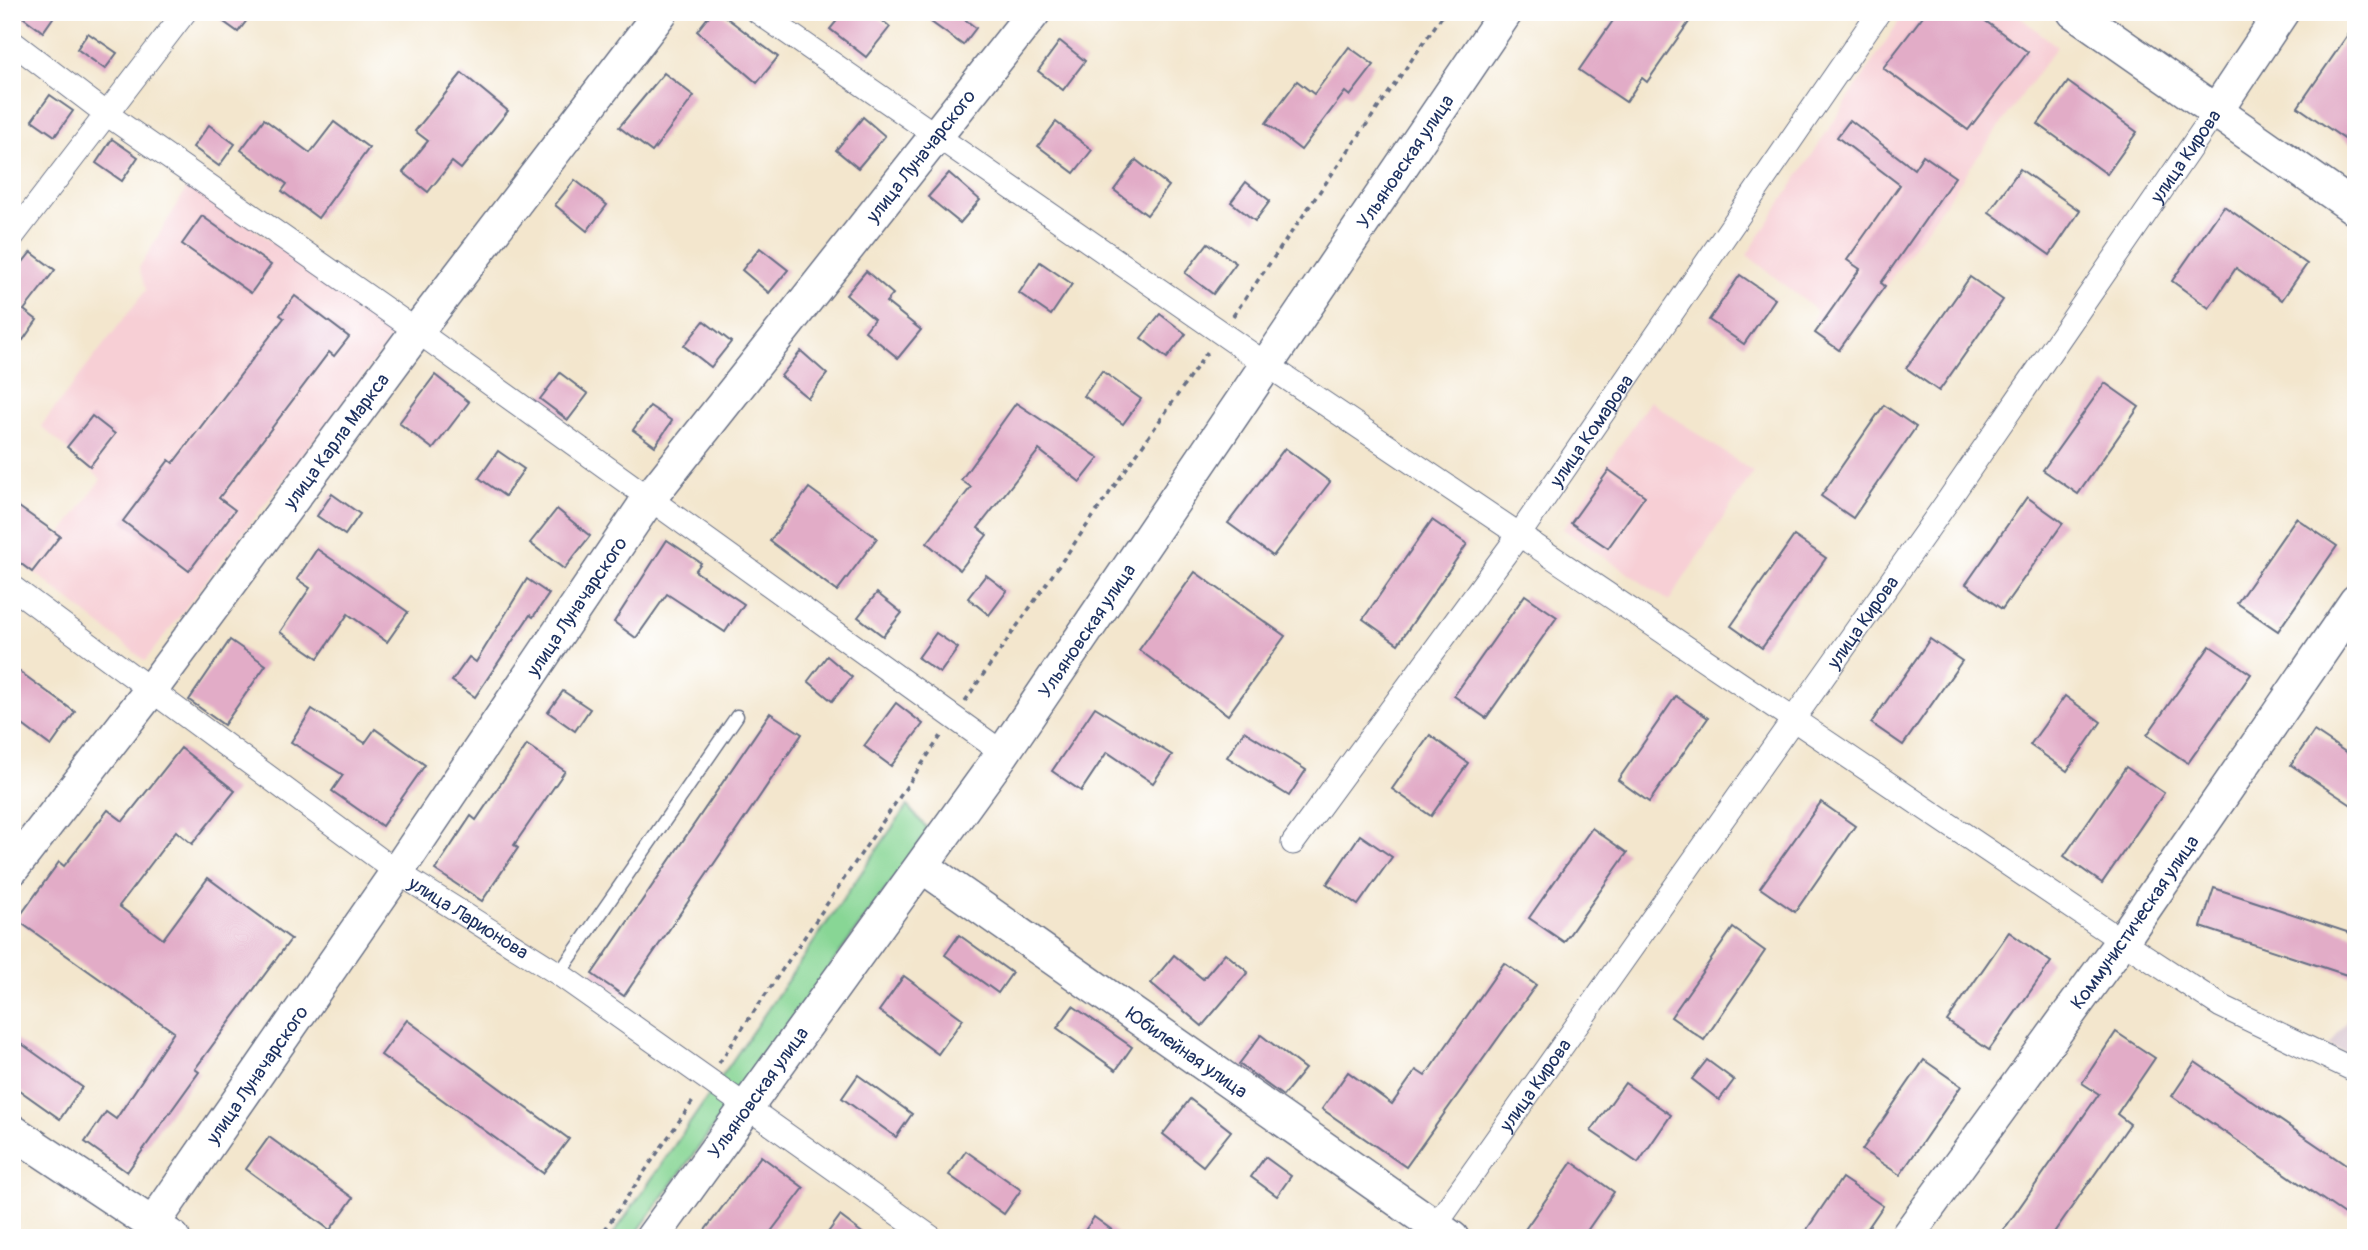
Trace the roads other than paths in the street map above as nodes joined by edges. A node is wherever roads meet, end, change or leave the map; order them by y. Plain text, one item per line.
1 (185, 12) edge
2 (661, 12) edge
3 (758, 12) edge
4 (1034, 12) edge
5 (1506, 12) edge
6 (1879, 12) edge
7 (2074, 12) edge
8 (2282, 12) edge
9 (12, 42) edge
10 (2216, 111) junction
11 (108, 115) junction
12 (938, 137) junction
13 (2356, 209) edge
14 (12, 237) edge
15 (417, 331) junction
16 (1266, 364) junction
17 (648, 500) junction
18 (1519, 535) junction
19 (12, 587) edge
20 (2356, 601) edge
21 (152, 690) junction
22 (737, 716) dead end
23 (1794, 719) junction
24 (1003, 753) junction
25 (1293, 843) dead end
26 (922, 866) junction
27 (12, 869) edge
28 (397, 872) junction
29 (2122, 941) junction
30 (559, 974) junction
31 (2356, 1071) edge
32 (749, 1105) junction
33 (12, 1131) edge
34 (163, 1231) edge
35 (1443, 1232) edge
36 (652, 1238) edge
37 (932, 1238) edge
38 (1906, 1238) edge

1 - 11 street
2 - 15 street, улица Карла Маркса
3 - 12 street
4 - 12 street, улица Луначарского
5 - 16 street, Ульяновская улица
6 - 18 street, улица Комарова
7 - 10 street
8 - 10 street, улица Кирова
9 - 11 street
10 - 13 street
10 - 23 street, улица Кирова
11 - 14 street
11 - 15 street
12 - 16 street
12 - 17 street, улица Луначарского
15 - 17 street
15 - 21 street, улица Карла Маркса
16 - 18 street
16 - 24 street, Ульяновская улица
17 - 24 street
17 - 28 street, улица Луначарского
18 - 23 street
18 - 25 street, улица Комарова
19 - 21 street, улица Ларионова
20 - 29 street, Коммунистическая улица
21 - 27 street, улица Карла Маркса
21 - 28 street, улица Ларионова
22 - 30 lane
23 - 29 street
23 - 35 street, улица Кирова
24 - 26 street, Ульяновская улица
26 - 32 street, Ульяновская улица
26 - 35 street, Юбилейная улица
28 - 30 street, улица Ларионова
28 - 34 street, улица Луначарского
29 - 31 street
29 - 38 street, Коммунистическая улица
30 - 32 street, улица Ларионова
32 - 36 street, Ульяновская улица
32 - 37 street, улица Ларионова
33 - 34 street

